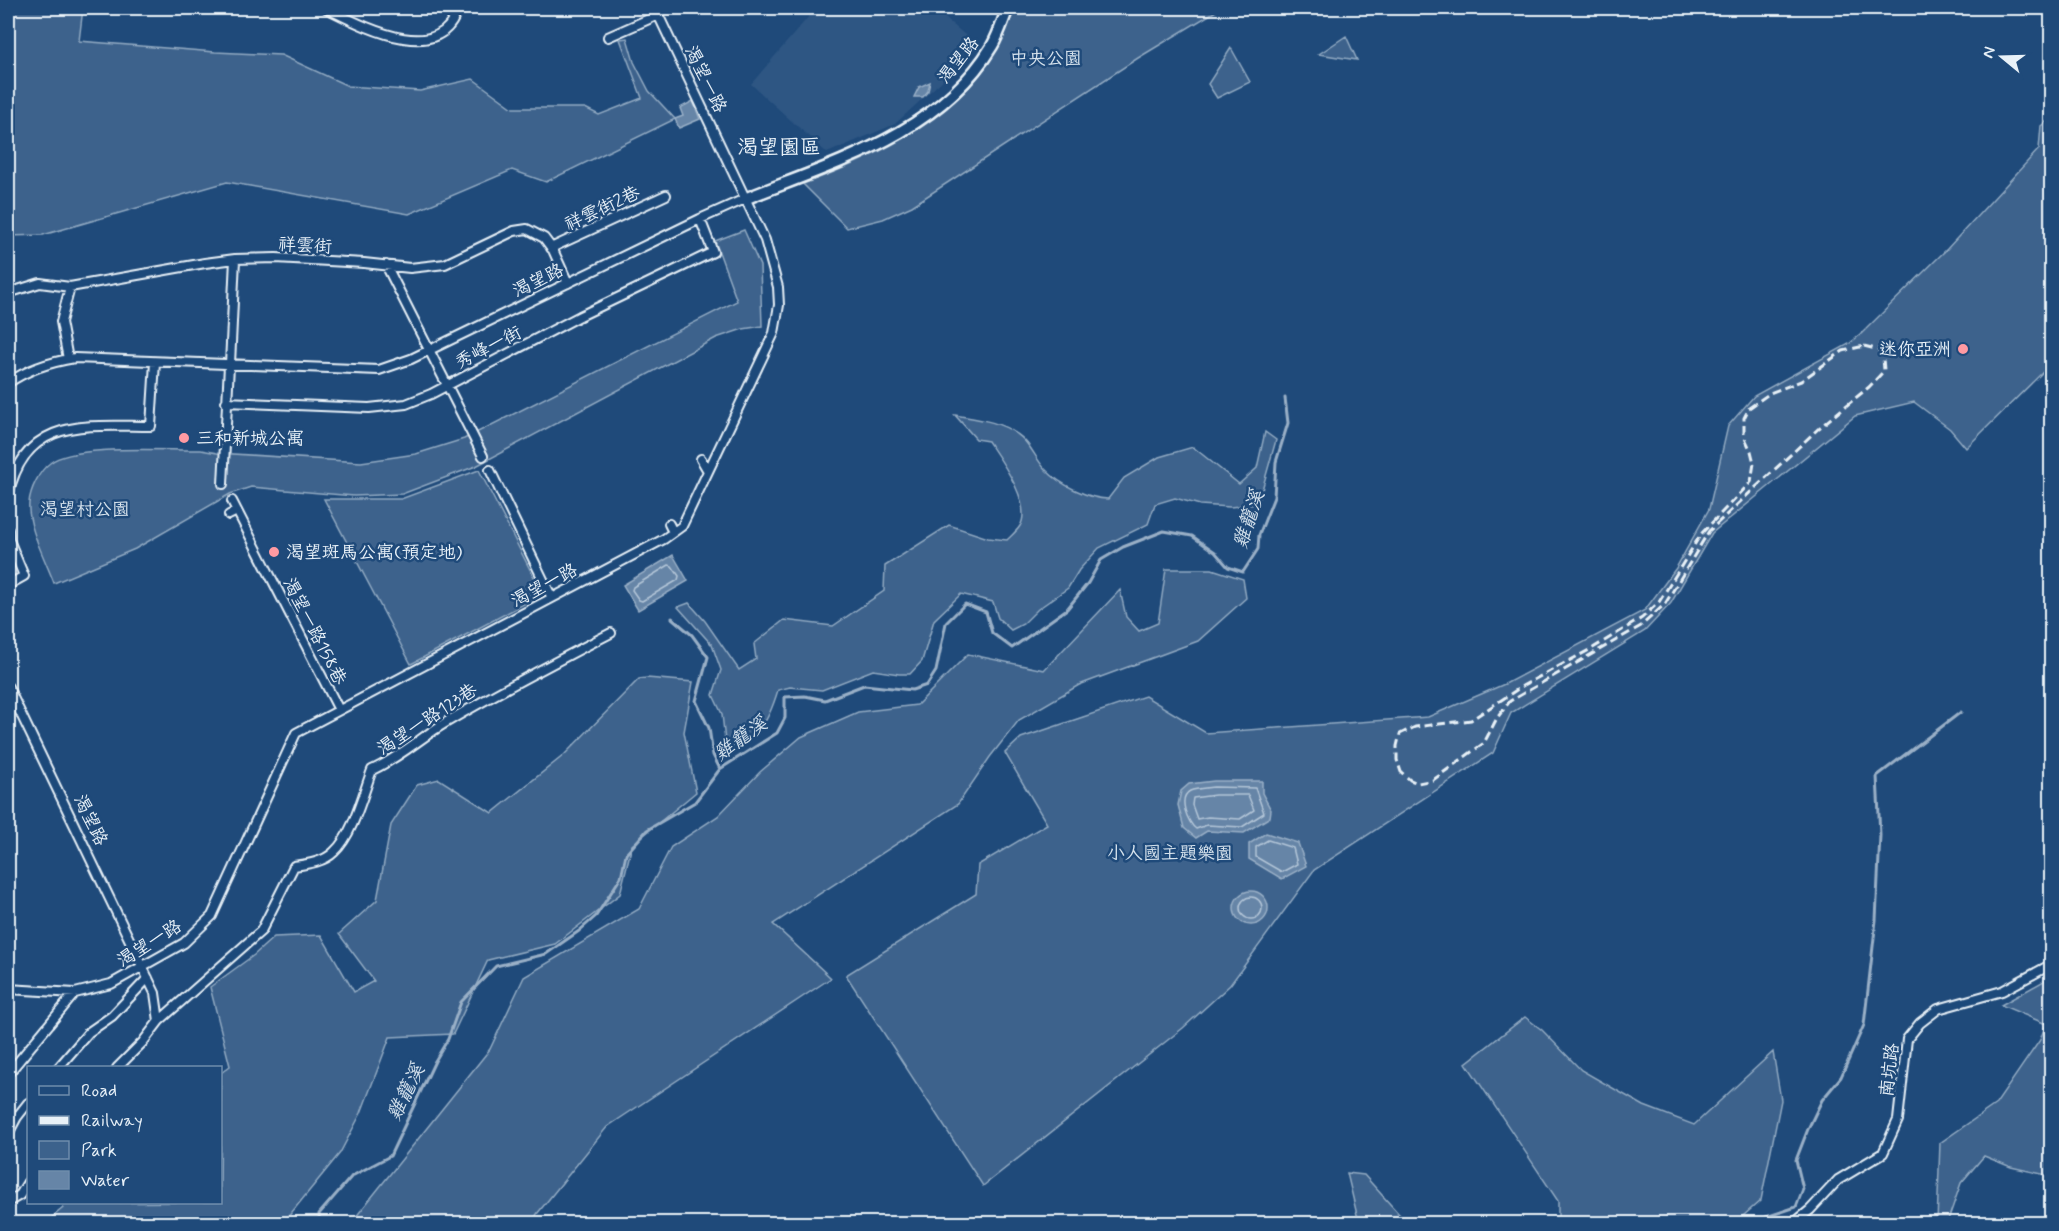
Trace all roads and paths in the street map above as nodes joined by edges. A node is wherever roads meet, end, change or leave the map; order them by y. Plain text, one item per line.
1 (326, 8) edge
2 (458, 8) edge
3 (1008, 8) edge
4 (656, 11) edge
5 (608, 37) dead end
6 (666, 195) dead end
7 (747, 198) junction
8 (700, 219) junction
9 (551, 248) junction
10 (236, 259) junction
11 (386, 265) junction
12 (568, 284) junction
13 (70, 287) junction
14 (8, 294) edge
15 (429, 350) junction
16 (68, 359) junction
17 (155, 362) junction
18 (230, 364) junction
19 (8, 383) edge
20 (447, 386) junction
21 (226, 402) junction
22 (483, 456) dead end
23 (701, 459) dead end
24 (490, 470) dead end
25 (708, 471) junction
26 (223, 484) dead end
27 (8, 496) edge
28 (232, 501) dead end
29 (237, 511) junction
30 (229, 515) dead end
31 (669, 524) dead end
32 (8, 530) edge
33 (673, 532) junction
34 (8, 585) edge
35 (552, 598) junction
36 (611, 633) dead end
37 (8, 687) edge
38 (339, 710) junction
39 (2052, 964) edge
40 (143, 968) junction
41 (148, 978) junction
42 (8, 989) edge
43 (75, 993) junction
44 (159, 1021) junction
45 (60, 1066) edge
46 (119, 1066) edge
47 (8, 1074) edge
48 (27, 1104) edge
49 (8, 1134) edge
50 (27, 1184) edge
51 (8, 1202) edge
52 (1793, 1224) edge

1 - 2 street
3 - 7 street, 渴望路
4 - 5 street
4 - 7 street, 渴望一路
6 - 9 street, 祥雲街2巷
7 - 8 street, 渴望路
7 - 25 street, 渴望一路
8 - 12 street, 渴望路
8 - 20 street, 秀峰一街
9 - 11 street, 祥雲街
9 - 12 street, 祥雲街
10 - 11 street, 祥雲街
10 - 13 street, 祥雲街
10 - 18 street
11 - 15 street
12 - 15 street, 渴望路
13 - 14 street, 祥雲街
13 - 16 street
15 - 18 street, 渴望路
15 - 20 street
16 - 17 street, 渴望路
16 - 19 street, 渴望路
17 - 18 street, 渴望路
17 - 27 street
18 - 21 street
20 - 21 street, 秀峰一街
20 - 22 street
21 - 26 street
23 - 25 street
24 - 35 street
25 - 33 street, 渴望一路
28 - 29 street, 渴望一路158巷
29 - 30 street
29 - 38 street, 渴望一路158巷
31 - 33 street
32 - 34 street
33 - 35 street, 渴望一路
35 - 38 street, 渴望一路
36 - 44 street, 渴望一路123巷
37 - 40 street, 渴望路
38 - 40 street, 渴望一路
39 - 52 street, 南坑路
40 - 41 street, 渴望路
40 - 43 street, 渴望一路
41 - 44 street, 渴望路
41 - 45 street
42 - 43 street, 渴望一路
43 - 47 street
44 - 46 street, 渴望一路123巷
48 - 49 street
50 - 51 street

